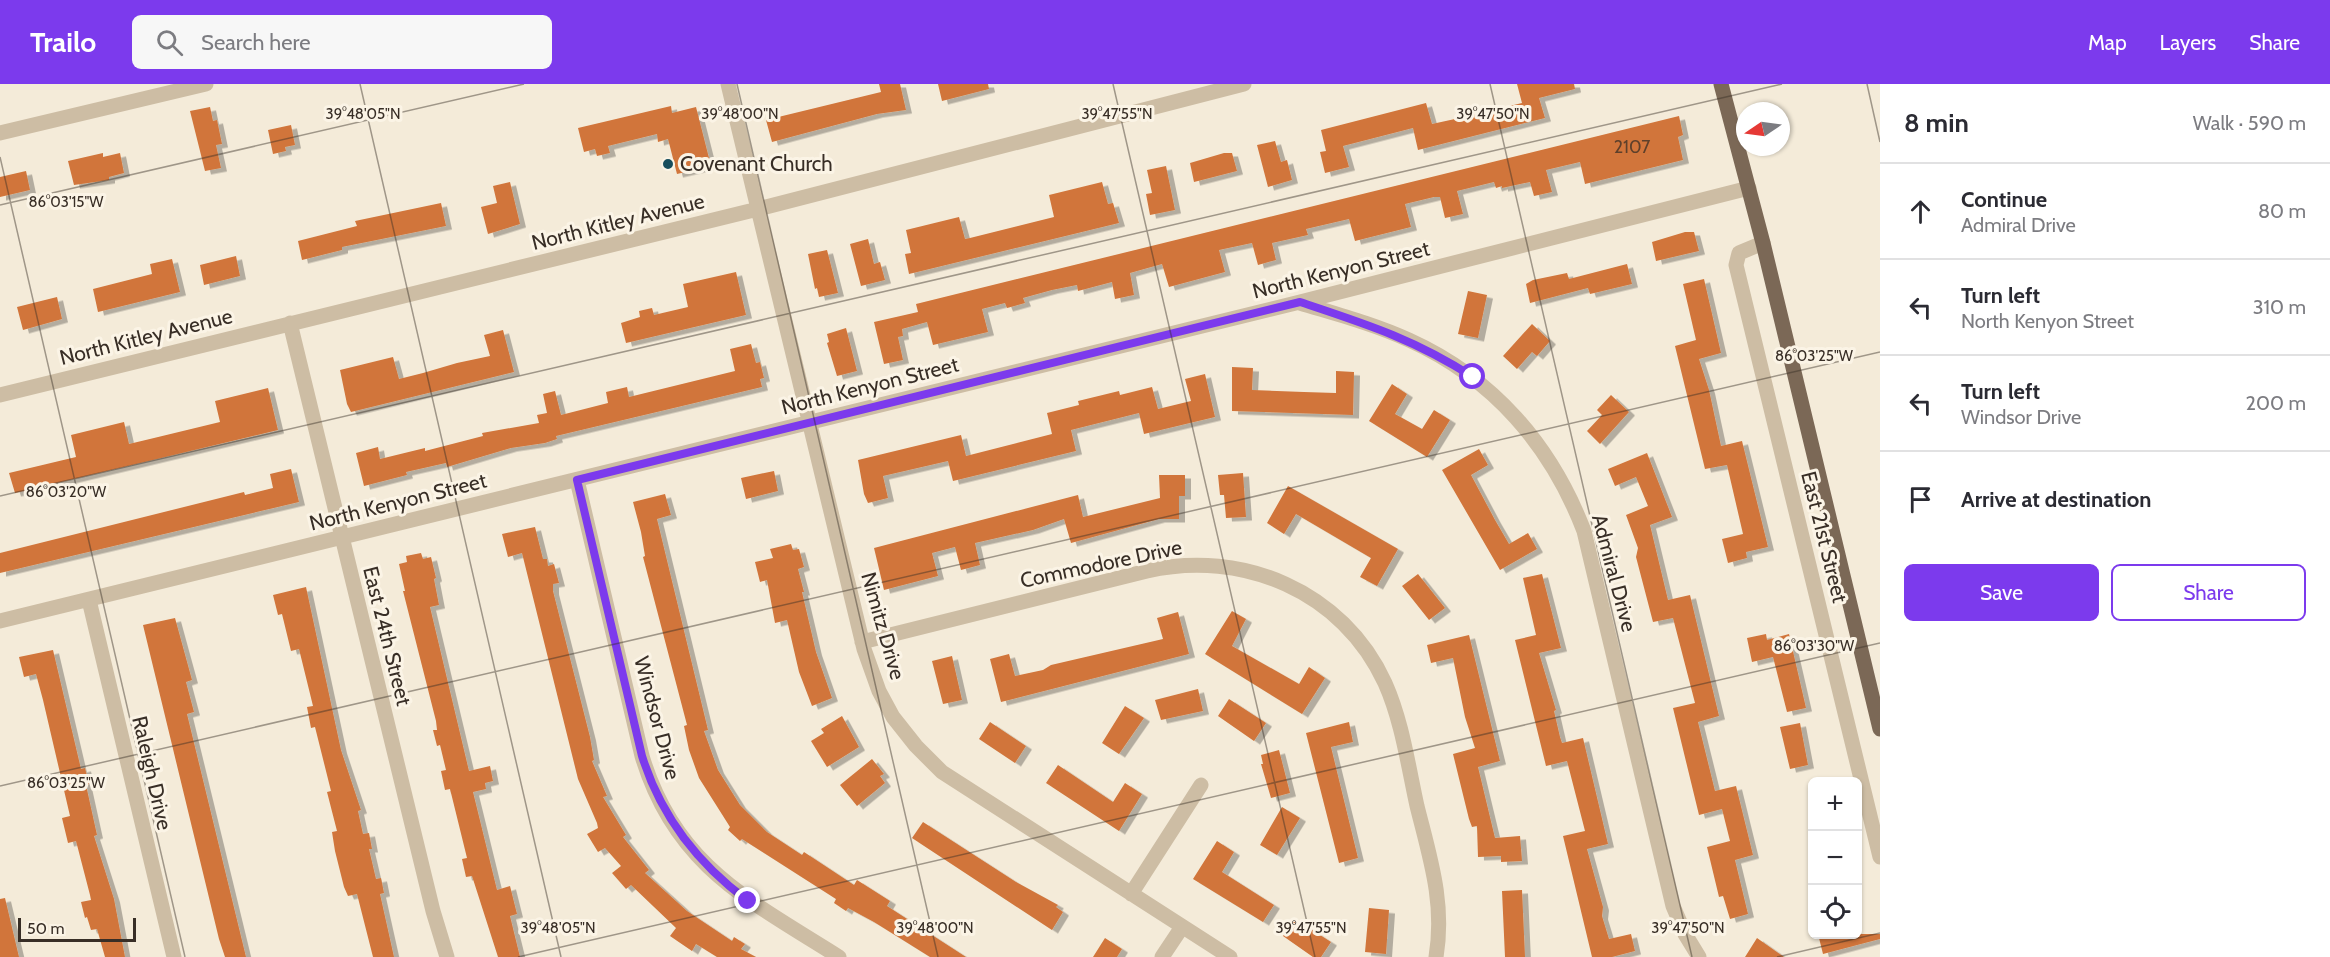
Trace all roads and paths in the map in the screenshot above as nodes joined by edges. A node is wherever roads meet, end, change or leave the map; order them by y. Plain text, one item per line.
1 (206, 84) edge
2 (728, 84) edge
3 (1721, 84) edge
4 (1234, 85) edge
5 (0, 133) edge
6 (1749, 188) junction
7 (758, 209) junction
8 (1763, 243) junction
9 (1300, 302) junction
10 (290, 323) junction
11 (0, 395) edge
12 (810, 423) junction
13 (577, 480) junction
14 (342, 538) junction
15 (88, 600) junction
16 (0, 621) edge
17 (862, 642) junction
18 (1880, 729) edge
19 (1201, 785) dead end
20 (1880, 857) edge
21 (1131, 894) junction
22 (1182, 927) junction
23 (174, 957) edge
24 (447, 957) edge
25 (839, 957) edge
26 (1162, 957) edge
27 (1230, 957) edge
28 (1436, 957) edge
29 (1700, 957) edge

1 - 5 street
2 - 7 street, Nimitz Drive
3 - 6 main road, East 21st Street
4 - 7 street, North Kitley Avenue
6 - 8 main road, East 21st Street
6 - 9 street, North Kenyon Street
7 - 10 street, North Kitley Avenue
7 - 12 street, Nimitz Drive
8 - 18 main road, East 21st Street
8 - 20 street, East 21st Street
9 - 12 street, North Kenyon Street
9 - 29 street, Admiral Drive
10 - 11 street, North Kitley Avenue
10 - 14 street, East 24th Street
12 - 13 street, North Kenyon Street
12 - 17 street, Nimitz Drive
13 - 14 street, North Kenyon Street
13 - 25 street, Windsor Drive
14 - 15 street, North Kenyon Street
14 - 24 street, East 24th Street
15 - 16 street, North Kenyon Street
15 - 23 street, Raleigh Drive
17 - 21 street, Nimitz Drive
17 - 28 street, Commodore Drive
19 - 21 street
21 - 22 street, Nimitz Drive
22 - 26 street
22 - 27 street, Nimitz Drive

